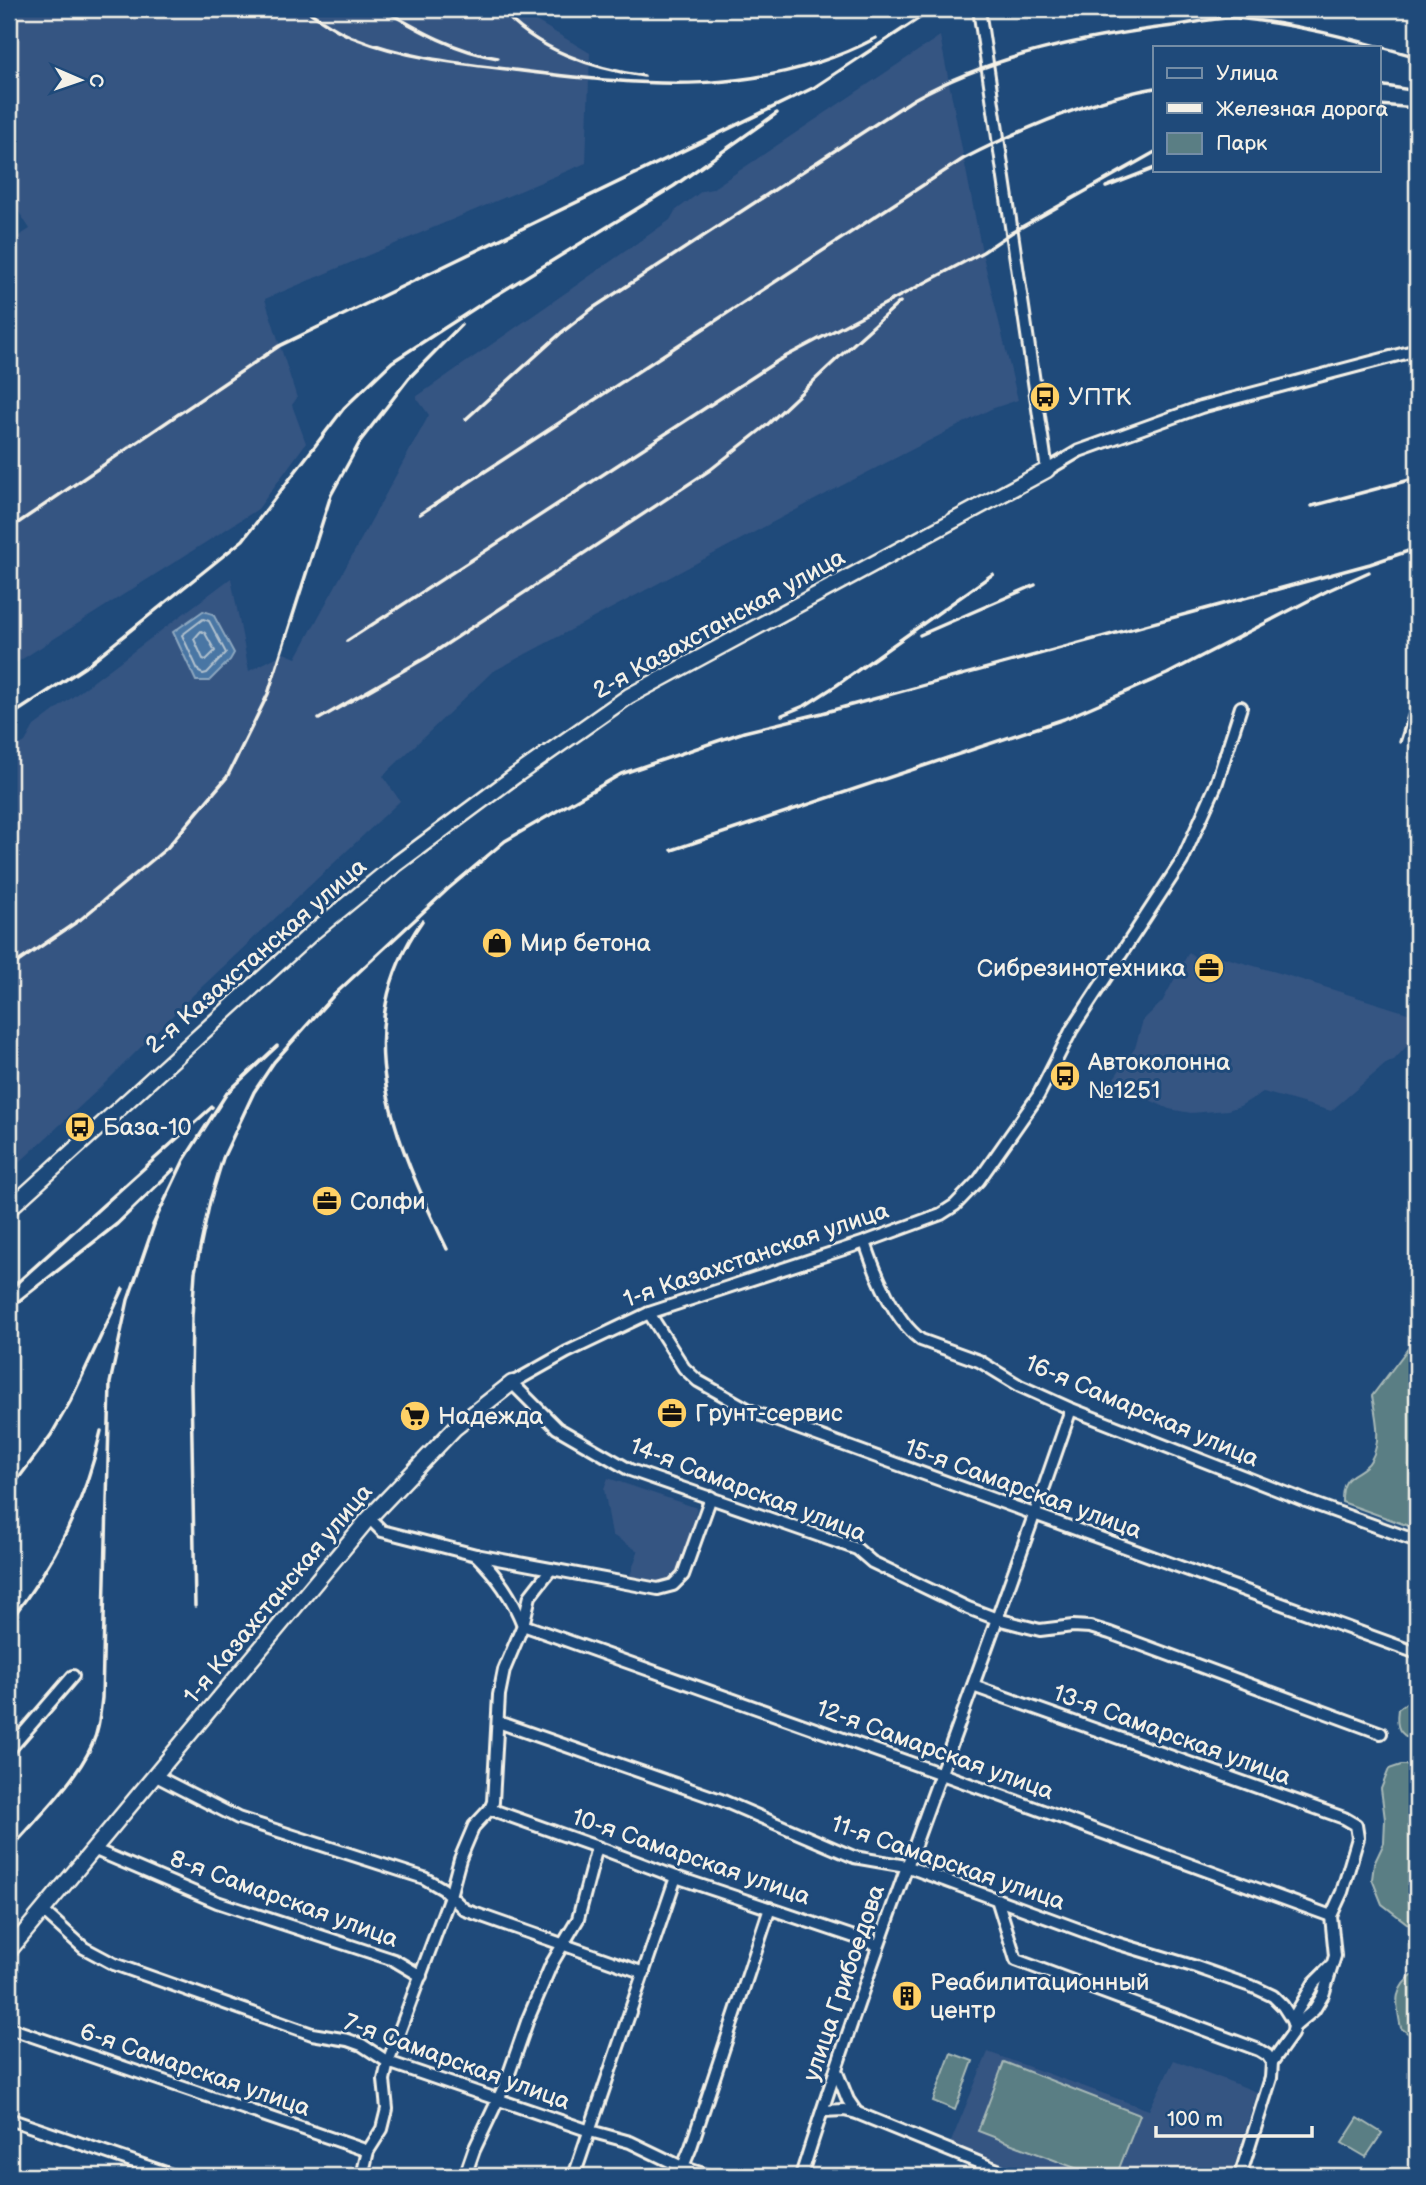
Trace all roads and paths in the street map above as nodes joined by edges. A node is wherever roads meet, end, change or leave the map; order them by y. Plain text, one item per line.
1 (979, 9) edge
2 (1417, 350) edge
3 (1047, 470) junction
4 (1241, 707) dead end
5 (9, 1209) edge
6 (865, 1242) junction
7 (649, 1313) junction
8 (512, 1383) junction
9 (1071, 1409) junction
10 (711, 1497) junction
11 (1035, 1516) junction
12 (369, 1518) junction
13 (1417, 1541) edge
14 (476, 1555) junction
15 (551, 1569) junction
16 (997, 1619) junction
17 (523, 1625) junction
18 (1417, 1653) edge
19 (73, 1676) dead end
20 (973, 1686) junction
21 (498, 1722) junction
22 (1381, 1733) dead end
23 (9, 1750) edge
24 (939, 1773) junction
25 (156, 1776) junction
26 (489, 1809) junction
27 (597, 1847) junction
28 (93, 1849) junction
29 (906, 1866) junction
30 (676, 1877) junction
31 (450, 1896) junction
32 (996, 1899) junction
33 (770, 1908) junction
34 (43, 1911) junction
35 (1331, 1916) junction
36 (564, 1945) junction
37 (878, 1945) junction
38 (9, 1951) edge
39 (644, 1973) junction
40 (421, 1976) junction
41 (1293, 2023) junction
42 (9, 2028) edge
43 (388, 2062) junction
44 (1272, 2062) junction
45 (836, 2070) junction
46 (497, 2099) junction
47 (822, 2111) junction
48 (857, 2113) junction
49 (9, 2119) edge
50 (590, 2131) junction
51 (368, 2151) junction
52 (680, 2172) edge
53 (175, 2176) edge
54 (362, 2176) edge
55 (465, 2176) edge
56 (574, 2176) edge
57 (710, 2176) edge
58 (802, 2176) edge
59 (1012, 2176) edge
60 (1240, 2176) edge

1 - 3 street
2 - 3 street, 2-я Казахстанская улица
3 - 5 street, 2-я Казахстанская улица
4 - 6 street, 1-я Казахстанская улица
6 - 7 street, 1-я Казахстанская улица
6 - 9 street, 16-я Самарская улица
7 - 8 street, 1-я Казахстанская улица
7 - 11 street, 15-я Самарская улица
8 - 10 street, 14-я Самарская улица
8 - 12 street, 1-я Казахстанская улица
9 - 11 street, улица Грибоедова
9 - 13 street, 16-я Самарская улица
10 - 15 street
10 - 16 street, 14-я Самарская улица
11 - 16 street, улица Грибоедова
11 - 18 street, 15-я Самарская улица
12 - 14 street
12 - 25 street, 1-я Казахстанская улица
14 - 15 street
14 - 17 street
15 - 17 street
16 - 20 street, улица Грибоедова
16 - 22 street, 14-я Самарская улица
17 - 21 street
17 - 24 street, 12-я Самарская улица
19 - 23 street
20 - 24 street, улица Грибоедова
20 - 35 street, 13-я Самарская улица
21 - 26 street
21 - 29 street, 11-я Самарская улица
24 - 29 street, улица Грибоедова
24 - 35 street, 12-я Самарская улица
25 - 28 street, 1-я Казахстанская улица
25 - 31 street
26 - 27 street, 10-я Самарская улица
26 - 31 street
27 - 30 street, 10-я Самарская улица
27 - 36 street
28 - 34 street, 1-я Казахстанская улица
28 - 40 street, 8-я Самарская улица
29 - 32 street, 11-я Самарская улица
29 - 37 street, улица Грибоедова
30 - 33 street, 10-я Самарская улица
30 - 39 street
31 - 36 street
31 - 40 street
32 - 41 street, 11-я Самарская улица
32 - 44 street
33 - 37 street, 10-я Самарская улица
33 - 52 street
34 - 38 street, 1-я Казахстанская улица
34 - 43 street, 7-я Самарская улица
35 - 41 street
36 - 39 street
36 - 46 street
37 - 45 street, улица Грибоедова
39 - 50 street
40 - 43 street
41 - 44 street
42 - 51 street, 6-я Самарская улица
43 - 46 street, 7-я Самарская улица
43 - 51 street
44 - 60 street
45 - 47 street, улица Грибоедова
45 - 48 street
46 - 50 street, 7-я Самарская улица
46 - 55 street
47 - 48 street
47 - 58 street, улица Грибоедова
48 - 59 street
49 - 53 street
50 - 52 street, 7-я Самарская улица
50 - 56 street
51 - 54 street
52 - 57 street, 7-я Самарская улица

